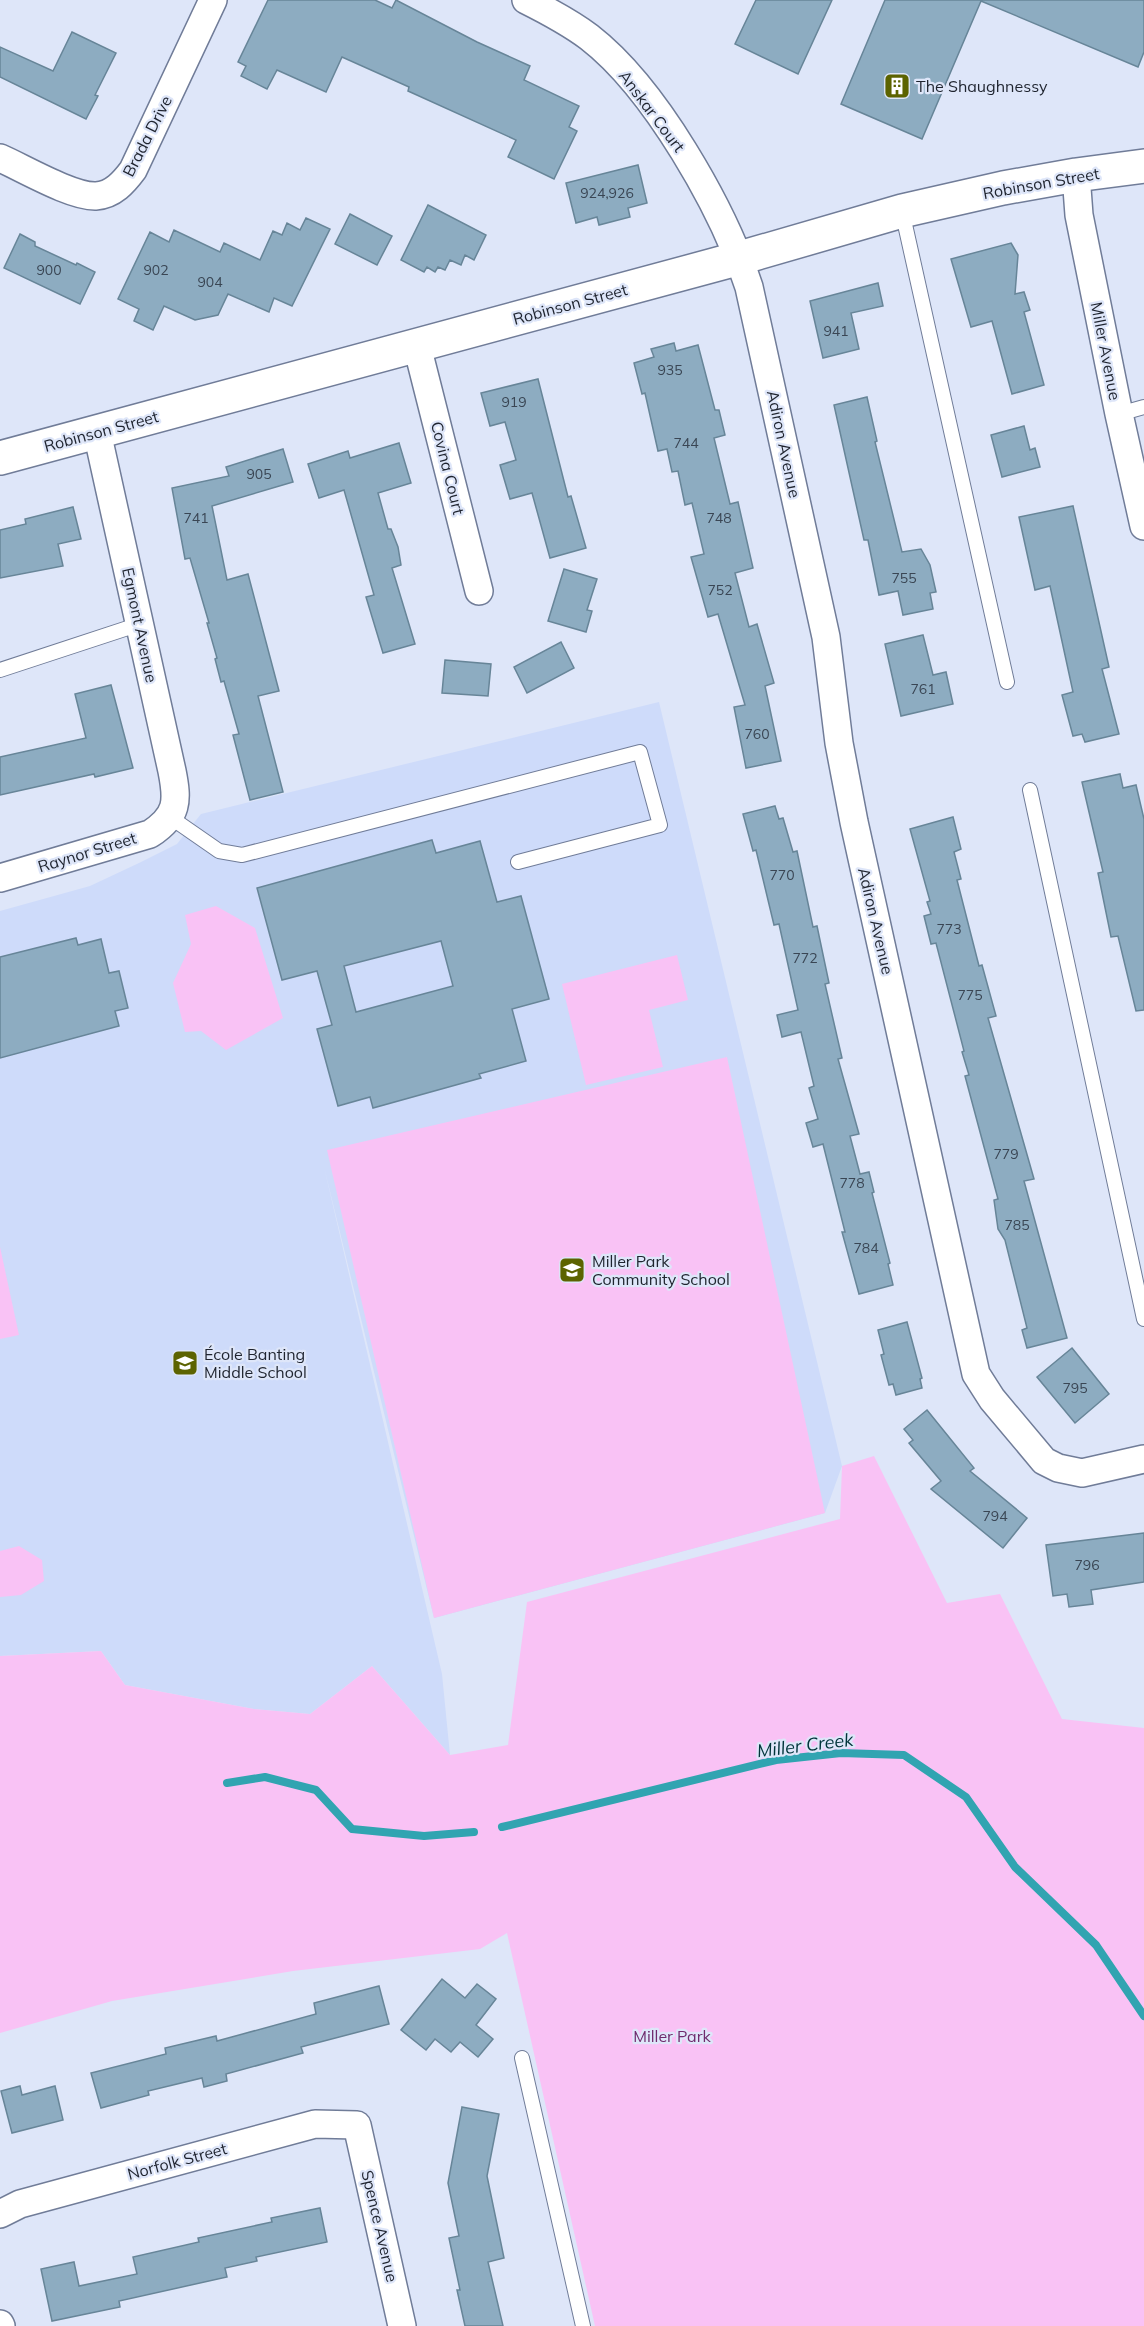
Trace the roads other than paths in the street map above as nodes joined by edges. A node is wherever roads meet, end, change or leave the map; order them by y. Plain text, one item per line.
1 (213, 0) edge
2 (526, 0) edge
3 (0, 158) edge
4 (1144, 166) edge
5 (1076, 175) junction
6 (902, 211) junction
7 (740, 258) junction
8 (417, 346) junction
9 (1131, 411) edge
10 (97, 432) junction
11 (0, 458) edge
12 (1144, 526) edge
13 (479, 591) dead end
14 (140, 624) junction
15 (0, 670) edge
16 (1007, 682) dead end
17 (1030, 790) dead end
18 (170, 817) junction
19 (518, 862) dead end
20 (0, 878) edge
21 (1144, 1319) edge
22 (1144, 1459) edge
23 (522, 2058) dead end
24 (357, 2125) joint
25 (0, 2214) edge
26 (402, 2326) edge
27 (582, 2326) edge

1 - 3 street, Brada Drive
2 - 7 street, Anskar Court
4 - 5 street, Robinson Street
5 - 6 street, Robinson Street
5 - 9 street, Miller Avenue
6 - 7 street, Robinson Street
6 - 16 lane
7 - 8 street, Robinson Street
7 - 22 street, Adiron Avenue
8 - 10 street, Robinson Street
8 - 13 street, Covina Court
9 - 12 street, Miller Avenue
10 - 11 street, Robinson Street
10 - 14 street, Egmont Avenue
14 - 15 lane
14 - 18 street, Egmont Avenue
17 - 21 lane
18 - 19 lane
18 - 20 street, Raynor Street
23 - 27 lane
24 - 25 street, Norfolk Street
24 - 26 street, Spence Avenue

